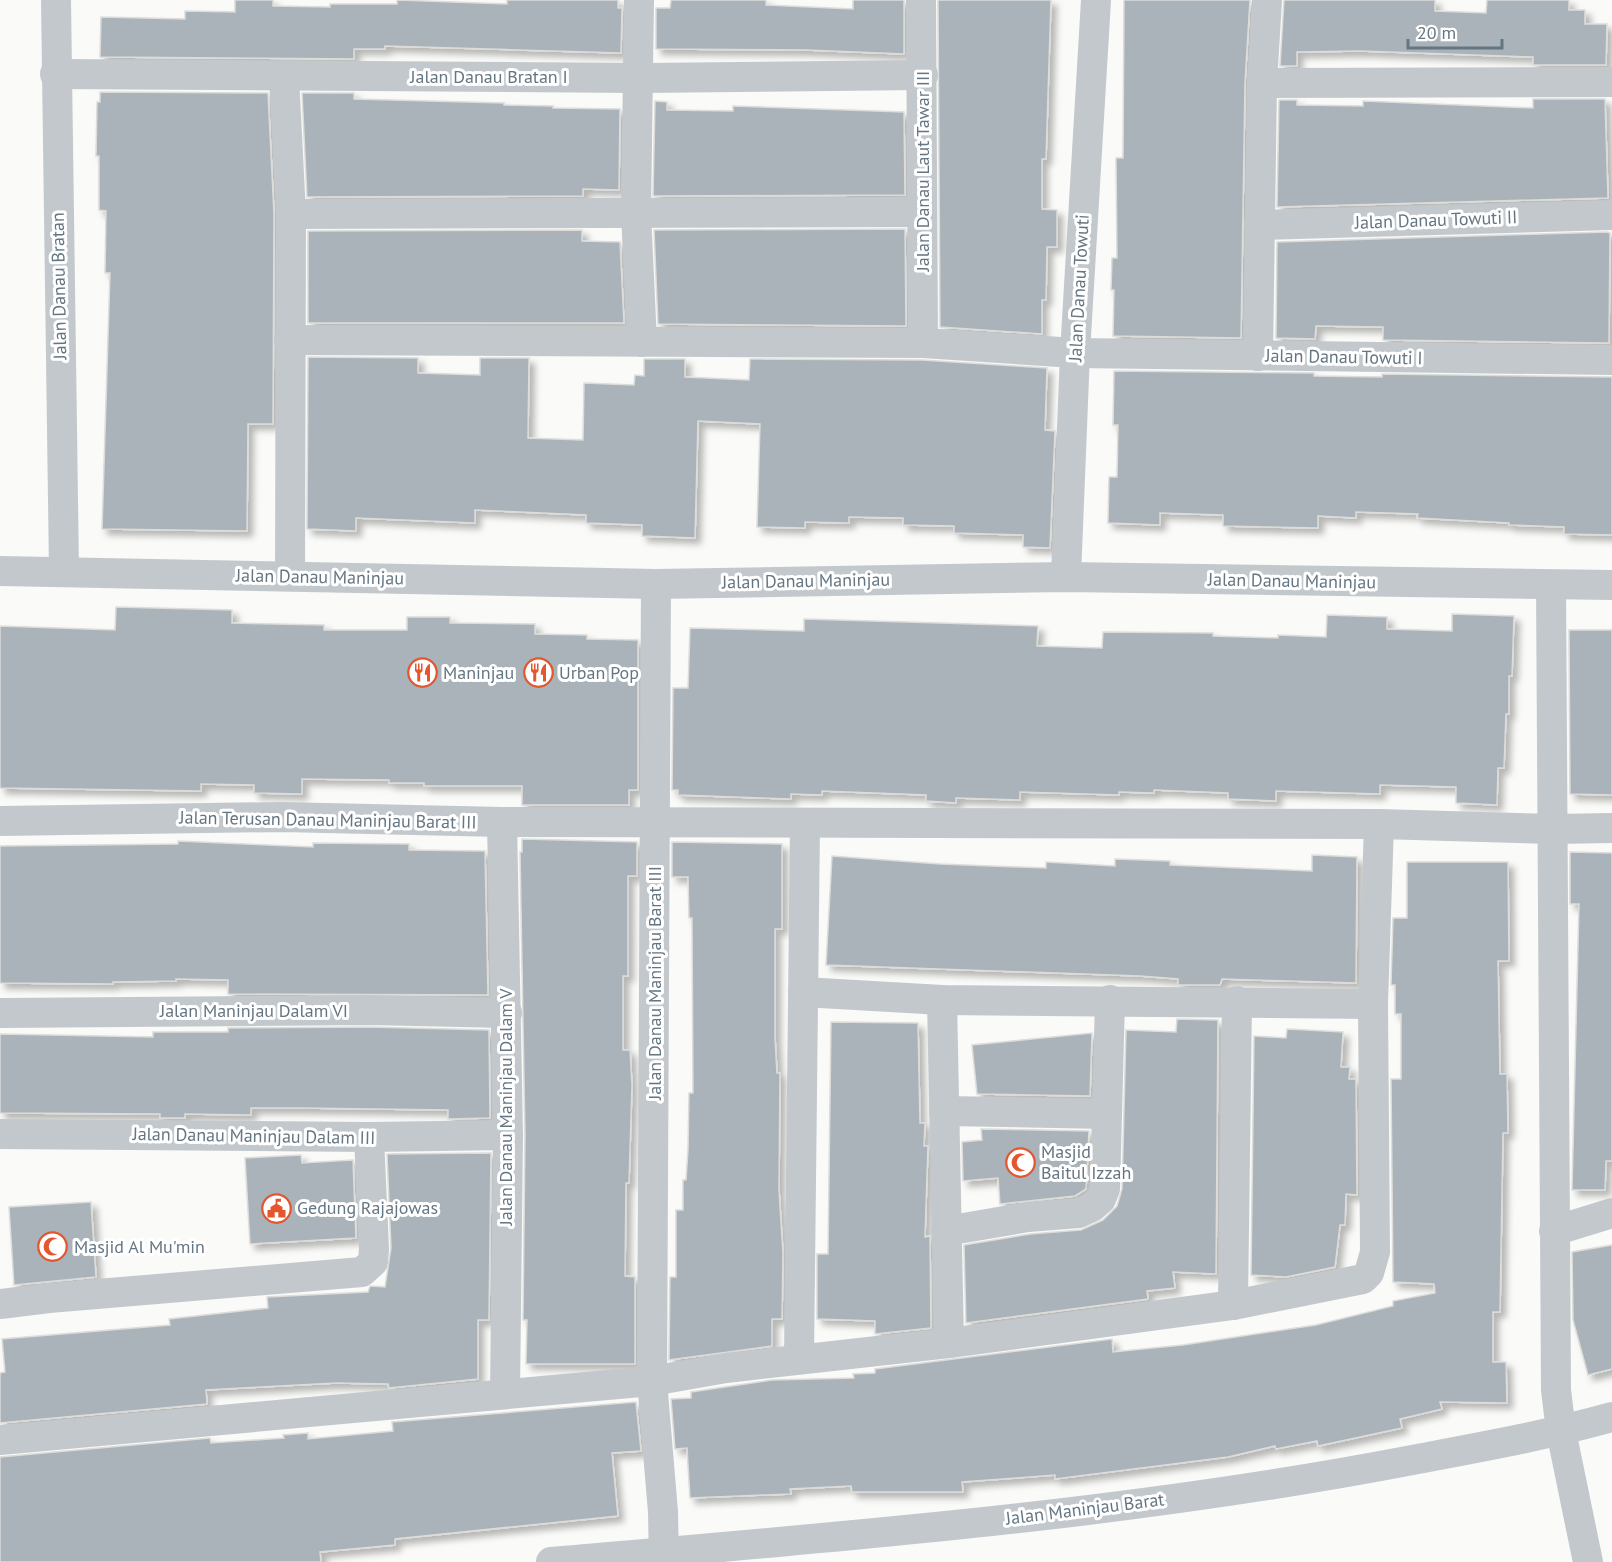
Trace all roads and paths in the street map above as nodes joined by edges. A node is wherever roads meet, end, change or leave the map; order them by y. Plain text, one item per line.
1 (56, 0) edge
2 (639, 0) edge
3 (921, 0) edge
4 (1096, 0) edge
5 (1267, 0) edge
6 (55, 74) junction
7 (923, 75) junction
8 (284, 76) junction
9 (640, 78) junction
10 (1612, 82) edge
11 (1262, 83) junction
12 (922, 212) junction
13 (636, 213) junction
14 (291, 214) junction
15 (1612, 215) edge
16 (1259, 225) junction
17 (289, 340) junction
18 (642, 342) junction
19 (923, 342) junction
20 (1075, 353) junction
21 (1258, 356) junction
22 (1612, 360) edge
23 (0, 571) edge
24 (64, 571) junction
25 (290, 576) junction
26 (1066, 577) junction
27 (656, 584) junction
28 (1551, 585) junction
29 (1612, 585) edge
30 (0, 821) edge
31 (502, 822) junction
32 (656, 822) junction
33 (805, 824) junction
34 (1378, 824) junction
35 (1612, 828) edge
36 (1554, 830) junction
37 (803, 992) junction
38 (942, 1000) junction
39 (1110, 1000) junction
40 (1237, 1001) junction
41 (1373, 1004) junction
42 (0, 1012) edge
43 (507, 1013) junction
44 (944, 1111) junction
45 (1107, 1114) junction
46 (0, 1134) edge
47 (508, 1135) junction
48 (369, 1137) junction
49 (1612, 1213) edge
50 (946, 1231) junction
51 (1554, 1231) junction
52 (0, 1304) edge
53 (1233, 1305) junction
54 (949, 1343) junction
55 (799, 1358) junction
56 (652, 1381) junction
57 (505, 1393) junction
58 (1612, 1417) edge
59 (1561, 1431) junction
60 (0, 1440) edge
61 (664, 1557) edge
62 (552, 1562) edge
63 (1588, 1562) edge

1 - 6 street, Jalan Danau Bratan
2 - 9 street
3 - 7 street, Jalan Danau Laut Tawar III
4 - 20 street, Jalan Danau Towuti
5 - 11 street
6 - 8 street, Jalan Danau Bratan I
6 - 24 street, Jalan Danau Bratan
7 - 9 street, Jalan Danau Bratan I
7 - 12 street, Jalan Danau Laut Tawar III
8 - 9 street, Jalan Danau Bratan I
8 - 14 street
9 - 13 street
10 - 11 street
11 - 16 street
12 - 13 street
12 - 19 street, Jalan Danau Laut Tawar III
13 - 14 street
13 - 18 street
14 - 17 street
15 - 16 street, Jalan Danau Towuti II
16 - 21 street
17 - 18 street, Jalan Danau Towuti I
17 - 25 street
18 - 19 street, Jalan Danau Towuti I
19 - 20 street, Jalan Danau Towuti I
20 - 21 street, Jalan Danau Towuti I
20 - 26 street, Jalan Danau Towuti
21 - 22 street, Jalan Danau Towuti I
23 - 24 street, Jalan Danau Maninjau
24 - 25 street, Jalan Danau Maninjau
25 - 27 street, Jalan Danau Maninjau
26 - 27 street, Jalan Danau Maninjau
26 - 28 street, Jalan Danau Maninjau
27 - 32 street, Jalan Danau Maninjau Barat III
28 - 29 street, Jalan Danau Maninjau
28 - 36 street
30 - 31 street, Jalan Terusan Danau Maninjau Barat III
31 - 32 street, Jalan Terusan Danau Maninjau Barat III
31 - 43 street, Jalan Danau Maninjau Dalam V
32 - 33 street, Jalan Terusan Danau Maninjau Barat III
32 - 56 street, Jalan Danau Maninjau Barat III
33 - 34 street, Jalan Terusan Danau Maninjau Barat III
33 - 37 street
34 - 36 street, Jalan Terusan Danau Maninjau Barat III
34 - 41 street
35 - 36 street, Jalan Terusan Danau Maninjau Barat III
36 - 51 street
37 - 38 street
37 - 55 street
38 - 39 street
38 - 44 street
39 - 40 street
39 - 45 street
40 - 41 street
40 - 53 street
41 - 53 street
42 - 43 street, Jalan Maninjau Dalam VI
43 - 47 street, Jalan Danau Maninjau Dalam V
44 - 45 street
44 - 50 street
45 - 50 street
46 - 48 street, Jalan Danau Maninjau Dalam III
47 - 48 street, Jalan Danau Maninjau Dalam III
47 - 57 street, Jalan Danau Maninjau Dalam V
48 - 52 street
49 - 51 street
50 - 54 street
51 - 59 street
53 - 54 street
54 - 55 street
55 - 56 street
56 - 57 street
56 - 61 street, Jalan Danau Maninjau Barat III
57 - 60 street
58 - 59 street, Jalan Maninjau Barat
59 - 61 street, Jalan Maninjau Barat
59 - 63 street
61 - 62 street, Jalan Maninjau Barat

